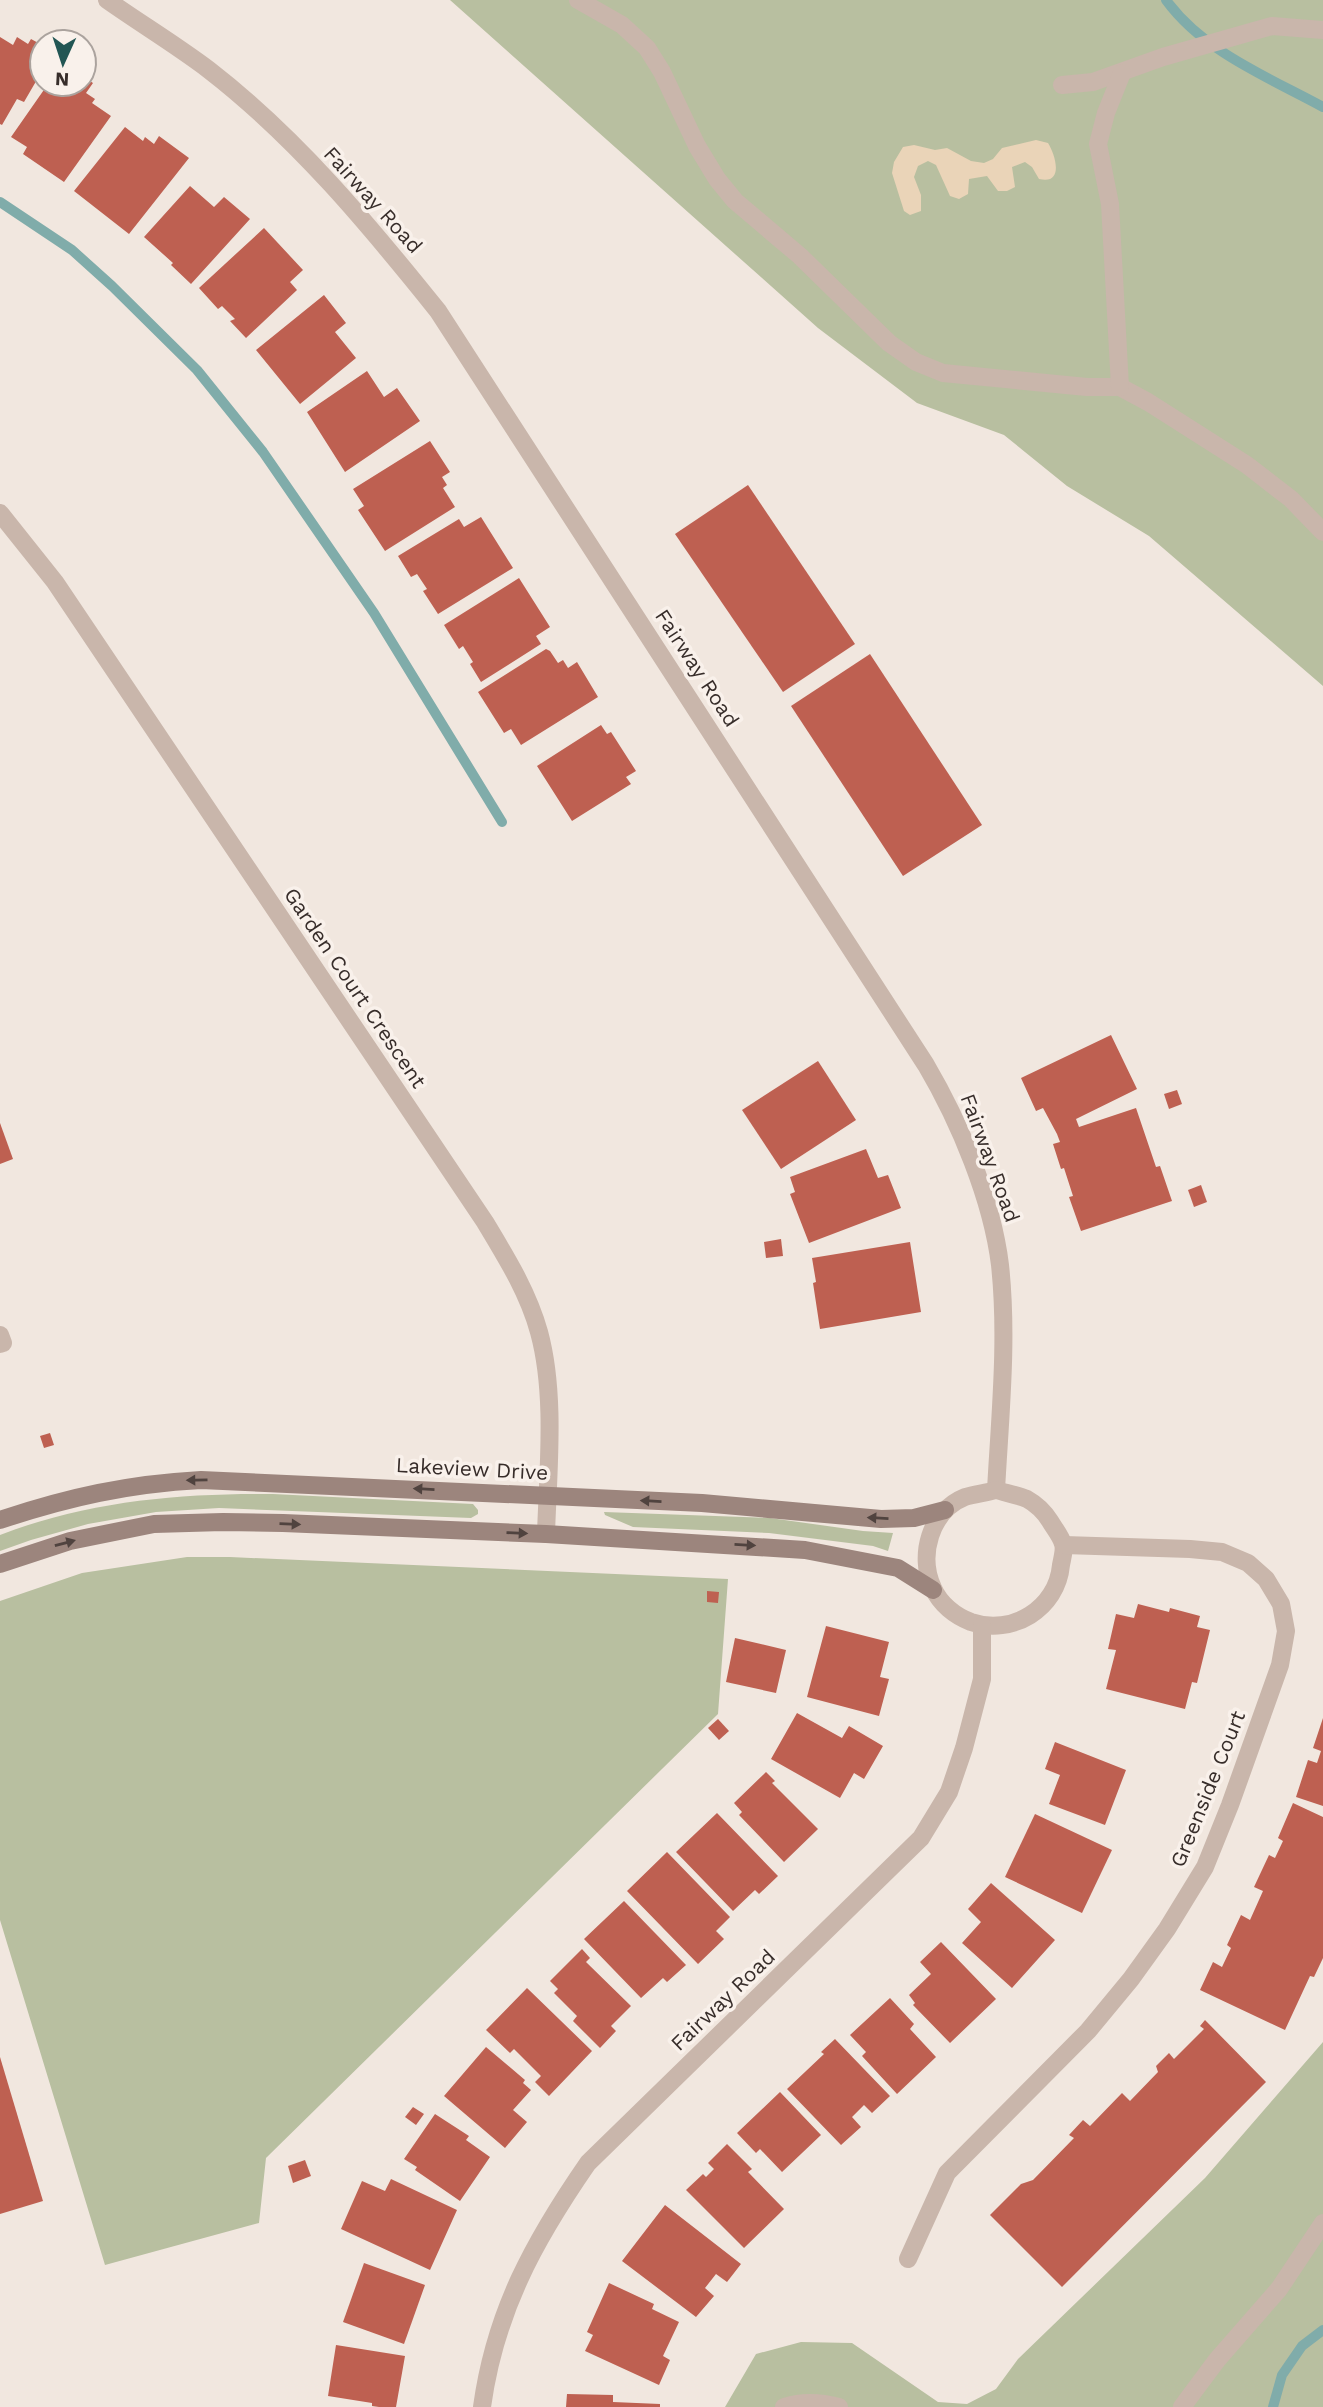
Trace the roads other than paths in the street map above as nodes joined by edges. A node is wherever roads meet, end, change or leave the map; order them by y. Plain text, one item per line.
1 (107, 0) edge
2 (578, 0) edge
3 (1323, 30) edge
4 (1122, 73) junction
5 (1062, 85) dead end
6 (1120, 387) junction
7 (0, 513) edge
8 (1323, 532) edge
9 (0, 1335) edge
10 (0, 1344) edge
11 (996, 1490) junction
12 (548, 1496) junction
13 (946, 1510) junction
14 (0, 1520) edge
15 (547, 1534) junction
16 (1064, 1545) junction
17 (0, 1564) edge
18 (933, 1590) junction
19 (982, 1626) junction
20 (1323, 2224) edge
21 (908, 2259) dead end
22 (482, 2407) edge
23 (784, 2407) edge
24 (839, 2407) edge
25 (1182, 2407) edge

1 - 11 street, Fairway Road
2 - 6 street
3 - 4 street
4 - 5 street
4 - 6 street
6 - 8 street
7 - 12 street, Garden Court Crescent
9 - 10 street
11 - 13 street
11 - 16 street
13 -> 12 street, Lakeview Drive
12 -> 14 street, Lakeview Drive
12 - 15 street, Garden Court Crescent
13 - 18 street
17 -> 15 street
15 -> 18 street
16 - 19 street
16 - 21 street, Greenside Court
18 - 19 street
19 - 22 street, Fairway Road
20 - 25 street
23 - 24 street

